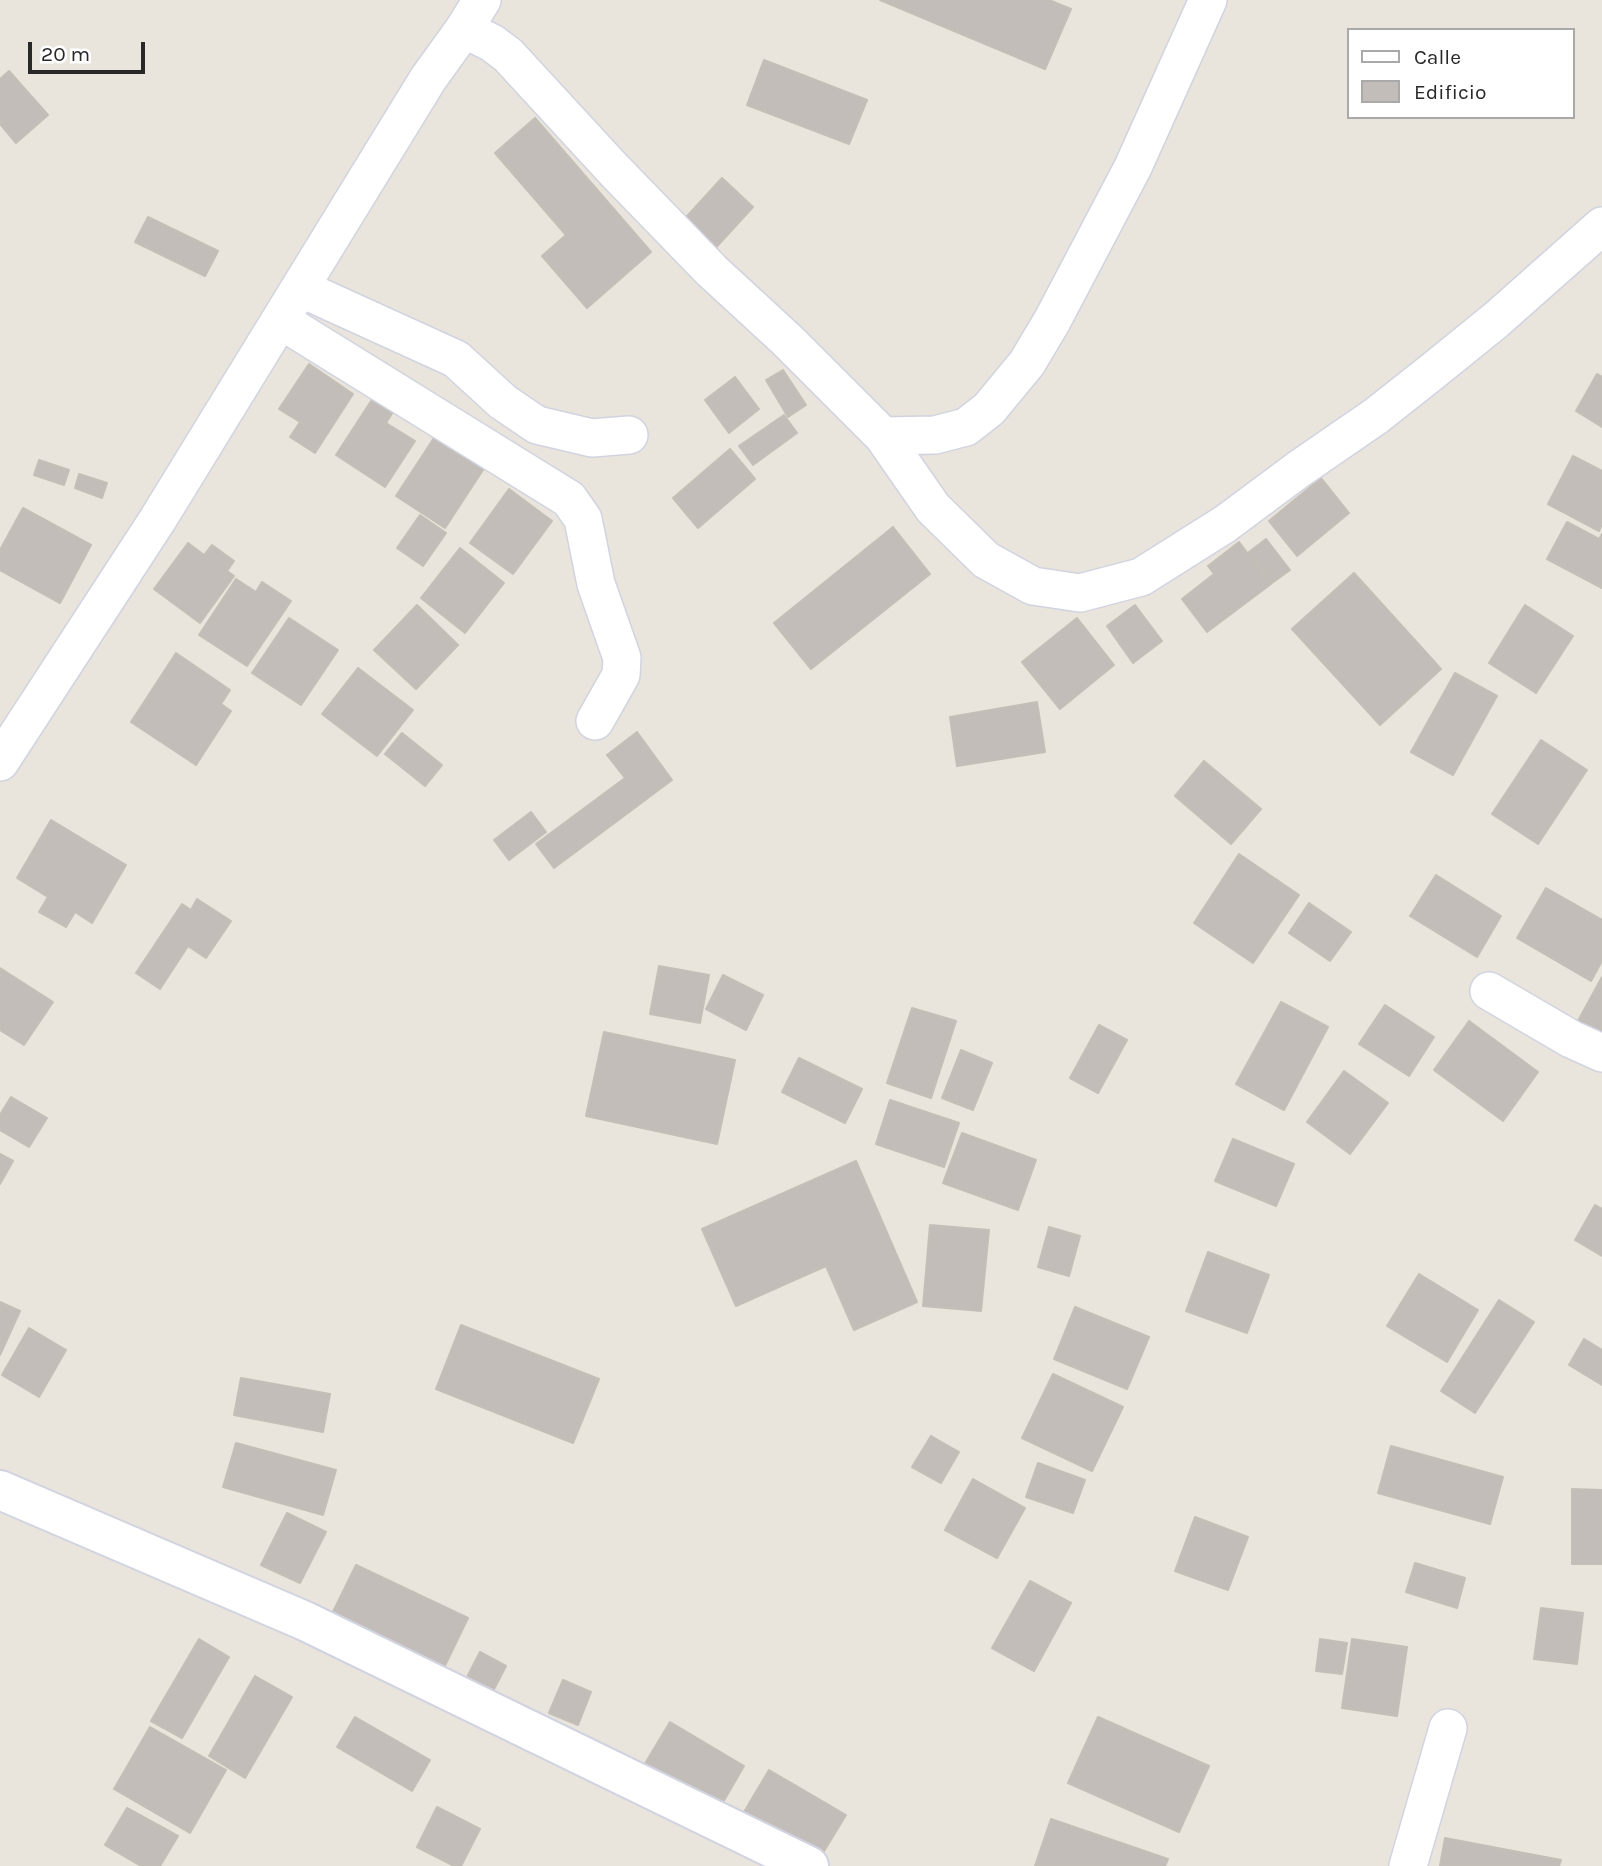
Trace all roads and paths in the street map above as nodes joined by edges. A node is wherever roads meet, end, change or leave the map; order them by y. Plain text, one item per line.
1 (1208, 0) edge
2 (473, 15) edge
3 (1602, 226) edge
4 (300, 288) junction
5 (280, 320) junction
6 (629, 435) dead end
7 (883, 436) junction
8 (595, 721) dead end
9 (0, 762) edge
10 (1489, 991) dead end
11 (1602, 1053) edge
12 (0, 1490) edge
13 (1448, 1728) dead end
14 (809, 1866) edge
15 (1408, 1866) edge

1 - 7 street
2 - 4 street
2 - 7 street
3 - 7 street
4 - 5 street
4 - 6 street
5 - 8 street
5 - 9 street
10 - 11 street
12 - 14 main road
13 - 15 street

